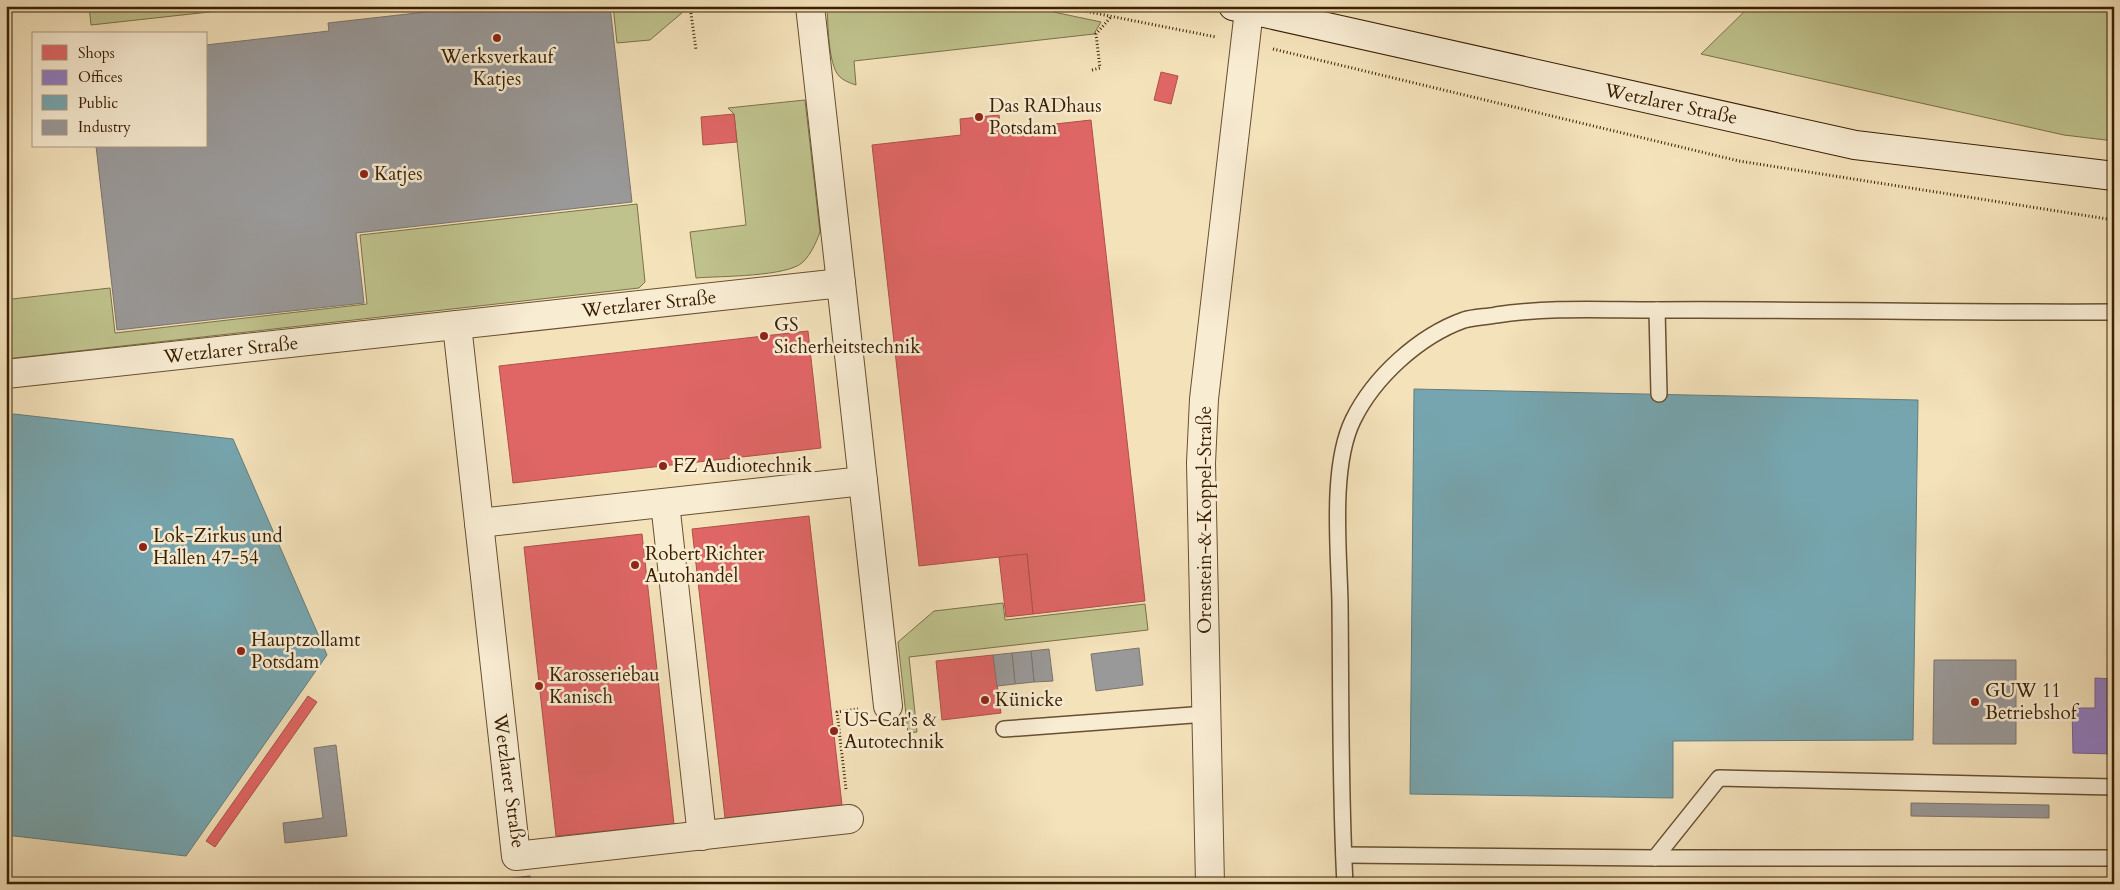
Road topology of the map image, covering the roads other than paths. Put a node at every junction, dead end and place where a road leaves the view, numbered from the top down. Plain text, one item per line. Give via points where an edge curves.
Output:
1 (810, 6) edge
2 (1241, 8) edge
3 (2114, 176) edge
4 (841, 283) junction
5 (1657, 310) junction
6 (2114, 312) edge
7 (457, 325) junction
8 (6, 374) edge
9 (1659, 394) dead end
10 (863, 481) junction
11 (665, 503) junction
12 (479, 523) junction
13 (888, 706) road end
14 (1206, 714) junction
15 (1004, 728) dead end
16 (2114, 787) edge
17 (849, 819) road end
18 (702, 836) junction
19 (1344, 855) junction
20 (1655, 858) junction
21 (2114, 858) edge
22 (1210, 884) edge
23 (1345, 884) edge

1 - 4 street
2 - 3 street, Wetzlarer Straße via 1854,145
2 - 14 street, Orenstein-&-Koppel-Straße via 1245,43 1204,399 1201,463
4 - 7 street, Wetzlarer Straße
4 - 10 street
5 - 6 lane
5 - 9 lane
5 - 19 lane via 1526,310 1466,320 1422,340 1382,378 1353,420 1344,444 1339,518
7 - 8 street, Wetzlarer Straße
7 - 12 street, Wetzlarer Straße
10 - 11 street
10 - 13 street
11 - 12 street
11 - 18 street
12 - 18 street, Wetzlarer Straße via 516,856
14 - 15 lane
14 - 22 street, Orenstein-&-Koppel-Straße
16 - 20 lane via 1719,778
17 - 18 street, Wetzlarer Straße
19 - 20 lane
19 - 23 lane
20 - 21 lane

